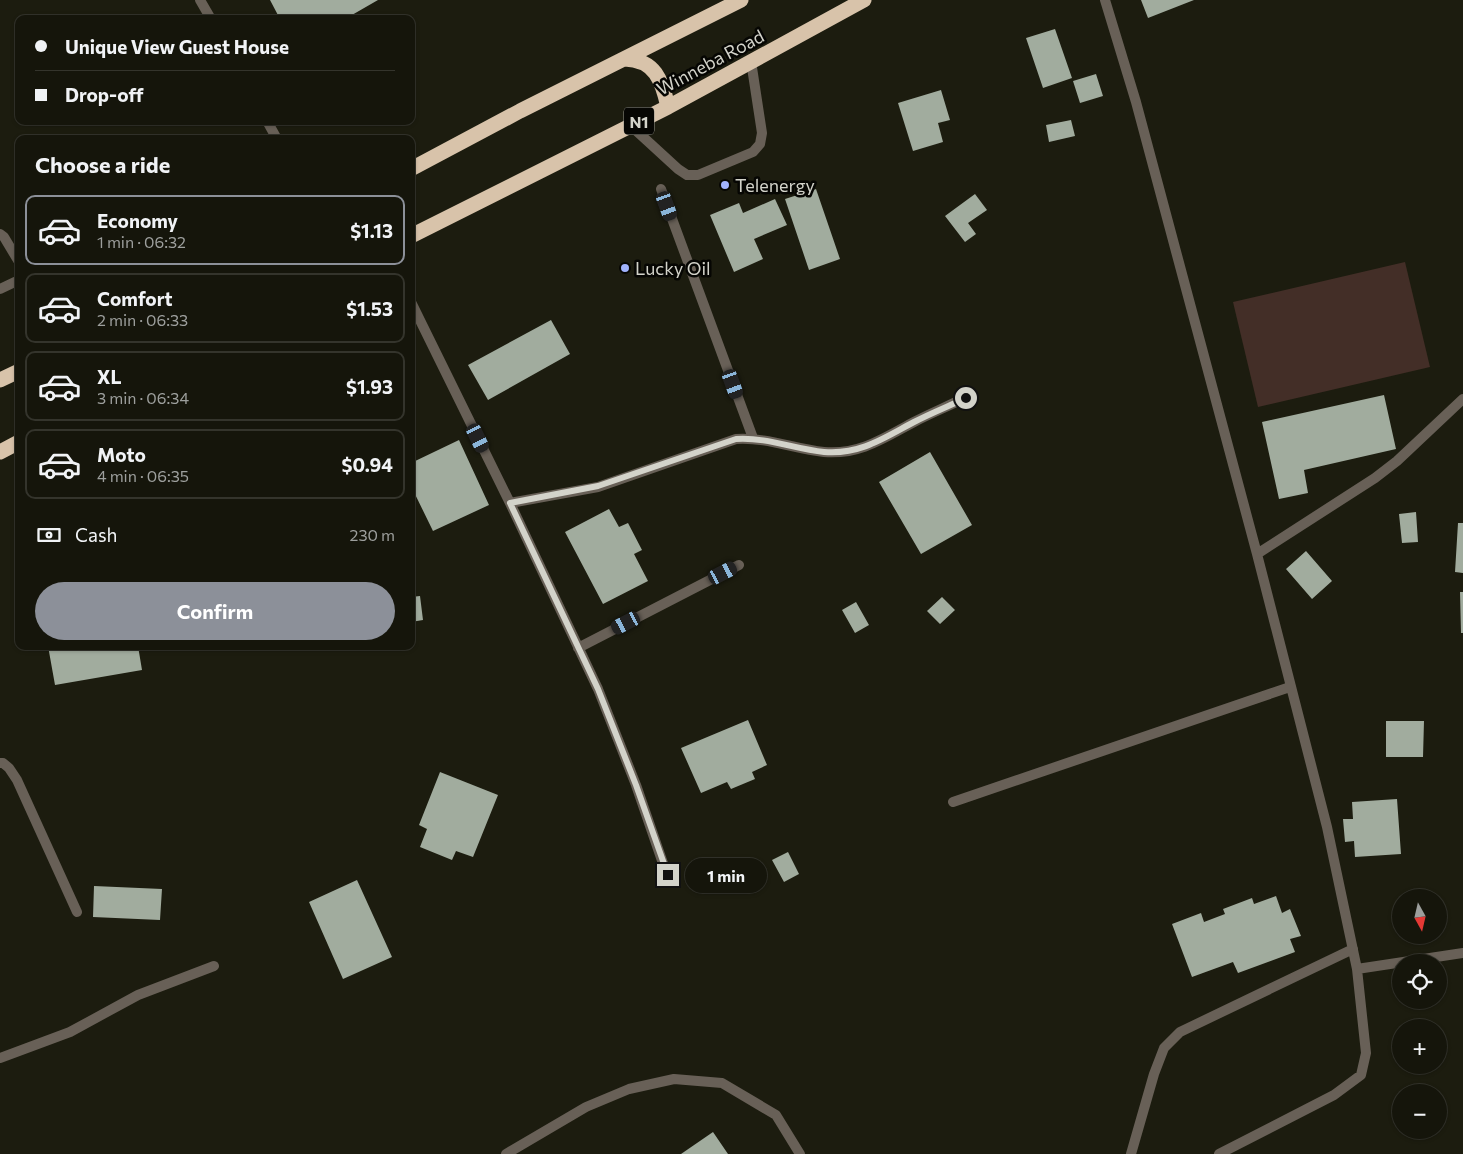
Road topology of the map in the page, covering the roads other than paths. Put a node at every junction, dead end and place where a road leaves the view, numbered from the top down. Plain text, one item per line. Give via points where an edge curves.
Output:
1 (200, 0) edge
2 (741, 0) edge
3 (864, 0) edge
4 (1105, 0) edge
5 (209, 15) edge
6 (624, 59) junction
7 (751, 61) junction
8 (668, 107) junction
9 (630, 125) junction
10 (415, 167) edge
11 (661, 188) dead end
12 (0, 234) edge
13 (415, 234) edge
14 (15, 255) edge
15 (15, 282) edge
16 (0, 289) edge
17 (415, 310) edge
18 (15, 373) edge
19 (0, 380) edge
20 (966, 398) dead end
21 (1463, 399) edge
22 (753, 438) junction
23 (15, 444) edge
24 (0, 452) edge
25 (510, 503) junction
26 (1257, 554) junction
27 (739, 564) dead end
28 (578, 648) junction
29 (1290, 687) junction
30 (0, 763) edge
31 (953, 802) dead end
32 (668, 875) dead end
33 (77, 912) dead end
34 (1353, 949) junction
35 (1463, 953) edge
36 (214, 966) dead end
37 (1357, 969) junction
38 (0, 1058) edge
39 (506, 1154) edge
40 (800, 1154) edge
41 (1131, 1154) edge
42 (1218, 1154) edge

1 - 5 street
2 - 6 highway
3 - 7 highway, Winneba Road / N1
4 - 26 street via 1136,102
6 - 8 highway via 637,60 655,73
6 - 10 highway
7 - 8 highway, Winneba Road / N1
7 - 9 street via 762,134 760,144 753,152 698,175 687,174
8 - 9 highway, Winneba Road / N1
9 - 13 highway, Winneba Road / N1
11 - 22 street
12 - 14 street
15 - 16 street
17 - 25 street
18 - 19 highway
20 - 22 street via 860,449 825,452
21 - 26 street via 1375,478
22 - 25 street via 736,439 598,486
23 - 24 highway
25 - 28 street
26 - 29 street
27 - 28 street
28 - 32 street via 612,724
29 - 31 street
29 - 34 street via 1327,827
30 - 33 street via 9,768 16,780
34 - 37 street
34 - 41 street via 1180,1032 1164,1048
35 - 37 street
36 - 38 street via 138,995 70,1032
37 - 42 street via 1366,1053 1361,1075 1334,1095
39 - 40 street via 586,1107 629,1089 674,1079 722,1083 753,1101 776,1115

